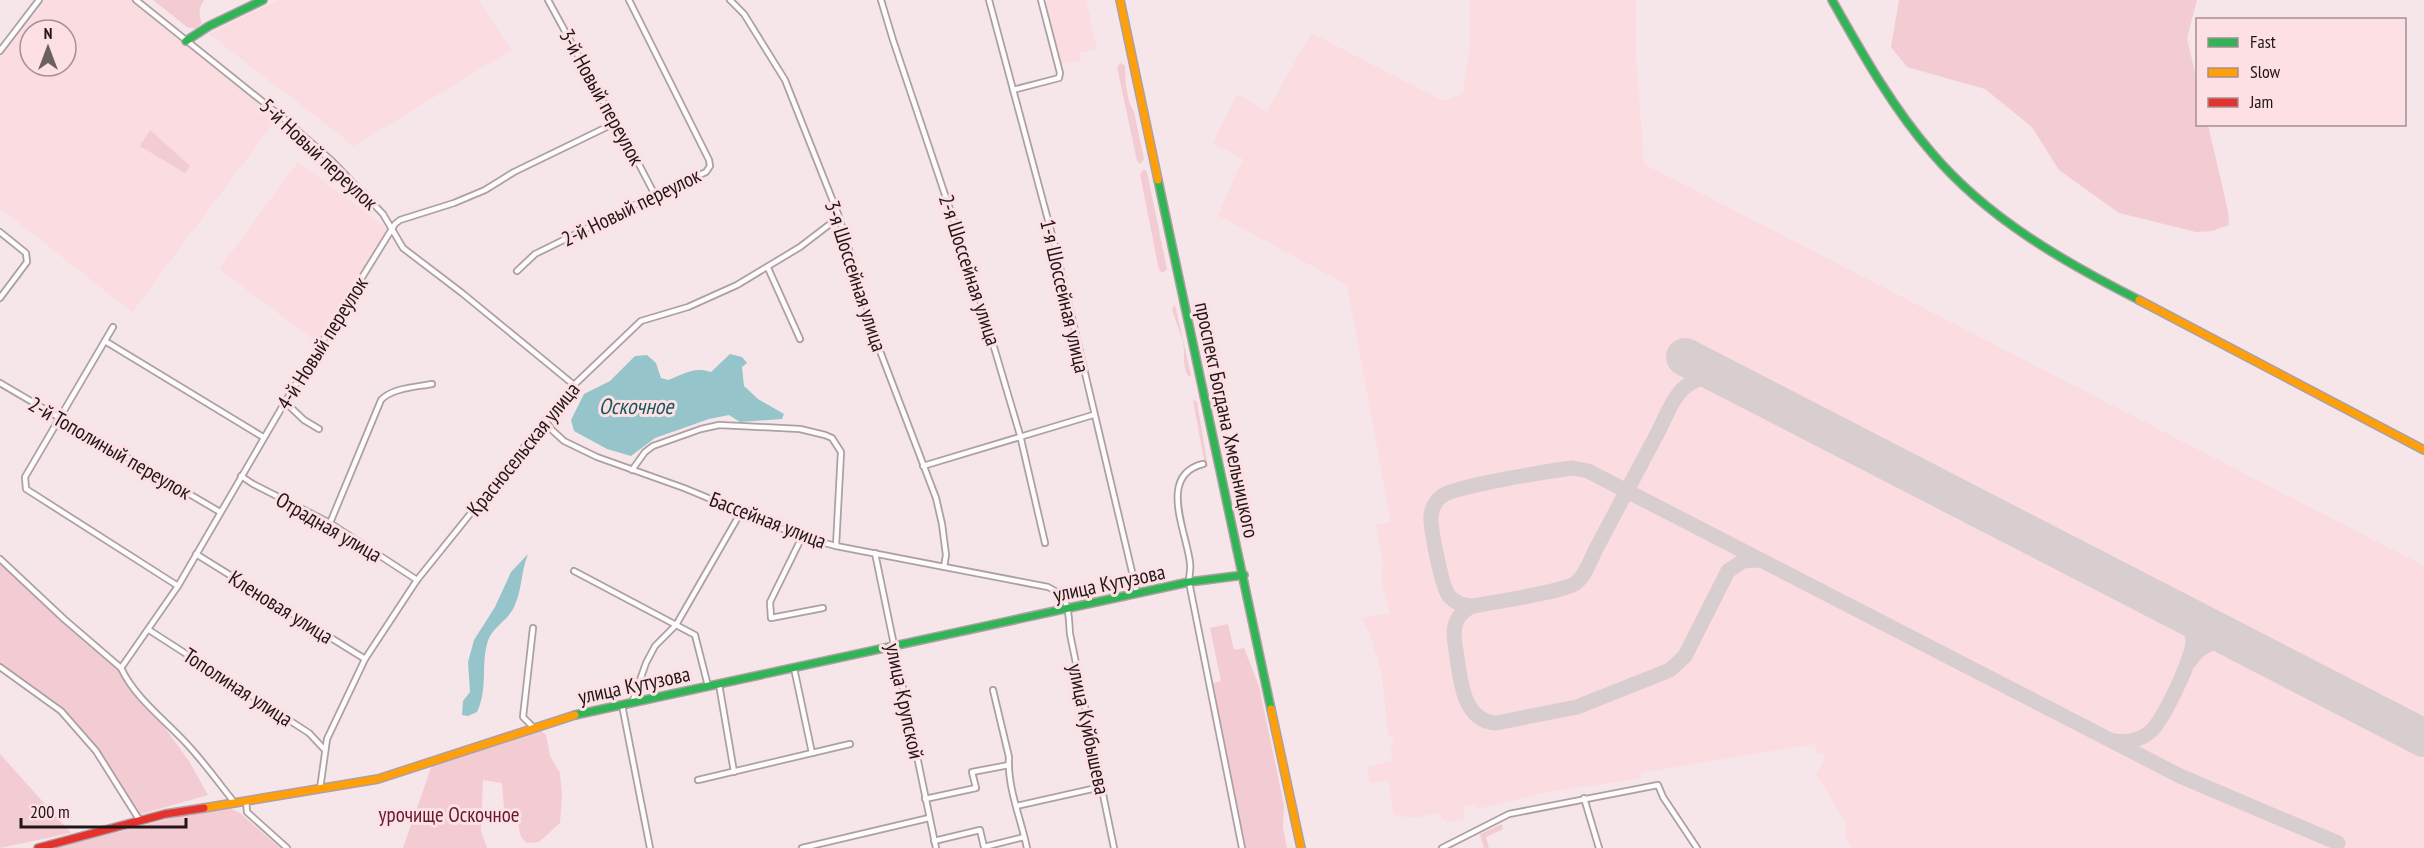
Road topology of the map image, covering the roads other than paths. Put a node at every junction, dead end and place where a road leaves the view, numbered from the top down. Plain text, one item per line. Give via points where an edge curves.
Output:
1 (39, 0) edge
2 (136, 0) edge
3 (263, 0) edge
4 (548, 0) edge
5 (629, 0) edge
6 (731, 0) edge
7 (881, 0) edge
8 (989, 0) edge
9 (1041, 0) edge
10 (1120, 0) edge
11 (1832, 0) edge
12 (186, 41) junction
13 (0, 51) edge
14 (1014, 90) junction
15 (615, 123) junction
16 (654, 195) junction
17 (838, 214) junction
18 (392, 230) junction
19 (0, 232) edge
20 (768, 268) junction
21 (517, 271) dead end
22 (0, 298) edge
23 (113, 327) dead end
24 (800, 339) dead end
25 (105, 341) junction
26 (0, 383) edge
27 (432, 384) dead end
28 (574, 386) junction
29 (285, 402) junction
30 (1093, 415) junction
31 (61, 419) junction
32 (545, 420) junction
33 (319, 429) dead end
34 (1020, 435) junction
35 (263, 437) junction
36 (2424, 450) edge
37 (1203, 464) dead end
38 (923, 466) junction
39 (632, 470) junction
40 (242, 476) junction
41 (220, 512) junction
42 (741, 512) junction
43 (330, 523) junction
44 (802, 537) junction
45 (1045, 543) dead end
46 (836, 546) junction
47 (875, 553) junction
48 (196, 554) junction
49 (0, 559) edge
50 (944, 567) junction
51 (573, 570) dead end
52 (1244, 575) junction
53 (417, 580) junction
54 (1189, 582) junction
55 (178, 586) junction
56 (1137, 593) junction
57 (822, 608) dead end
58 (1068, 609) junction
59 (676, 625) junction
60 (533, 628) dead end
61 (149, 630) junction
62 (893, 647) junction
63 (365, 659) junction
64 (0, 667) edge
65 (121, 668) junction
66 (794, 668) junction
67 (719, 684) junction
68 (708, 686) junction
69 (993, 690) dead end
70 (632, 703) junction
71 (622, 705) junction
72 (534, 728) junction
73 (850, 744) dead end
74 (324, 749) junction
75 (812, 753) junction
76 (1009, 765) junction
77 (734, 772) junction
78 (698, 780) dead end
79 (1101, 787) junction
80 (320, 789) junction
81 (1584, 798) junction
82 (925, 799) junction
83 (246, 800) junction
84 (234, 802) junction
85 (1016, 806) junction
86 (929, 818) junction
87 (140, 821) junction
88 (1024, 837) junction
89 (934, 841) junction
90 (38, 848) edge
91 (287, 848) edge
92 (650, 848) edge
93 (802, 848) edge
94 (936, 848) edge
95 (1027, 848) edge
96 (1114, 848) edge
97 (1242, 848) edge
98 (1301, 848) edge
99 (1442, 848) edge
100 (1599, 848) edge
101 (1697, 848) edge

1 - 13 street
2 - 12 street, 5-й Новый переулок
3 - 12 main road
4 - 15 street, 3-й Новый переулок
5 - 16 street, 2-й Новый переулок via 710,163 706,172
6 - 17 street, 3-я Шоссейная улица via 786,80
7 - 34 street, 2-я Шоссейная улица via 978,293
8 - 14 street, 1-я Шоссейная улица
9 - 14 street via 1059,78
10 - 52 main road, проспект Богдана Хмельницкого
11 - 36 main road via 1900,112 1934,156 1979,200 2088,274
12 - 18 street, 5-й Новый переулок via 332,161 384,214
14 - 30 street, 1-я Шоссейная улица
15 - 16 street, 3-й Новый переулок
15 - 18 street, 4-й Новый переулок via 485,190 400,220
16 - 21 street, 2-й Новый переулок via 535,254
17 - 20 street, Красносельская улица via 830,224
17 - 38 street, 3-я Шоссейная улица via 880,351
18 - 28 street, 5-й Новый переулок via 403,248
18 - 29 street, 4-й Новый переулок
19 - 22 street via 26,253 27,262
20 - 24 street
20 - 28 street, Красносельская улица via 704,301 641,321
23 - 25 street
25 - 31 street
25 - 35 street
26 - 31 street, 2-й Тополиный переулок
27 - 43 street via 386,395 381,400
28 - 32 street, Красносельская улица
29 - 33 street
29 - 35 street, 4-й Новый переулок
30 - 34 street
30 - 56 street, 1-я Шоссейная улица
31 - 41 street, 2-й Тополиный переулок
31 - 55 street via 25,477 26,489
32 - 39 street, Бассейная улица via 564,441
32 - 53 street, Красносельская улица
34 - 38 street
34 - 45 street, 2-я Шоссейная улица
35 - 40 street, 4-й Новый переулок
37 - 54 street via 1187,471 1178,490 1179,514 1191,565
38 - 50 street, 3-я Шоссейная улица via 942,524
39 - 42 street, Бассейная улица
39 - 46 street via 653,446 719,425 800,429 825,435 832,438 841,452
40 - 41 street, 4-й Новый переулок
40 - 43 street, Отрадная улица
41 - 48 street, 4-й Новый переулок
42 - 44 street, Бассейная улица
42 - 59 street
43 - 53 street, Отрадная улица
44 - 46 street, Бассейная улица
44 - 57 street via 770,603 771,618
46 - 47 street, Бассейная улица
47 - 50 street, Бассейная улица
47 - 62 street, улица Крупской
48 - 55 street, 4-й Новый переулок
48 - 63 street, Кленовая улица
49 - 65 street
50 - 58 street, Бассейная улица via 1048,587 1059,592
51 - 59 street
52 - 54 main road, улица Кутузова
52 - 98 main road, проспект Богдана Хмельницкого
53 - 63 street, Красносельская улица
54 - 56 main road, улица Кутузова
54 - 97 street
55 - 61 street, 4-й Новый переулок
56 - 58 main road, улица Кутузова
58 - 62 main road, улица Кутузова
58 - 79 street, улица Куйбышева
59 - 68 street via 695,635
59 - 70 street via 655,646
60 - 72 street via 523,717
61 - 65 street, 4-й Новый переулок
61 - 74 street, Тополиная улица via 309,733
62 - 66 main road, улица Кутузова
62 - 82 street, улица Крупской
63 - 74 street, Красносельская улица
64 - 87 street via 62,711 96,751
65 - 84 street via 126,679
66 - 67 main road, улица Кутузова
66 - 75 street
67 - 68 main road, улица Кутузова
67 - 77 street
68 - 70 main road, улица Кутузова
69 - 76 street
70 - 71 main road, улица Кутузова
71 - 72 main road, улица Кутузова
71 - 92 street
72 - 80 main road, улица Кутузова via 378,779
73 - 75 street
74 - 80 street, Красносельская улица
75 - 77 street
76 - 82 street via 972,772 975,788
76 - 85 street
77 - 78 street
79 - 85 street
79 - 96 street, улица Куйбышева
80 - 83 main road, улица Кутузова
81 - 99 street via 1509,814
81 - 100 street
81 - 101 street via 1658,785
82 - 86 street, улица Крупской
83 - 84 main road, улица Кутузова
83 - 91 street via 247,812
84 - 87 main road, улица Кутузова
85 - 88 street
86 - 89 street, улица Крупской
86 - 93 street
87 - 90 main road, улица Кутузова
88 - 89 street via 984,847 980,830
88 - 95 street
89 - 94 street, улица Крупской

